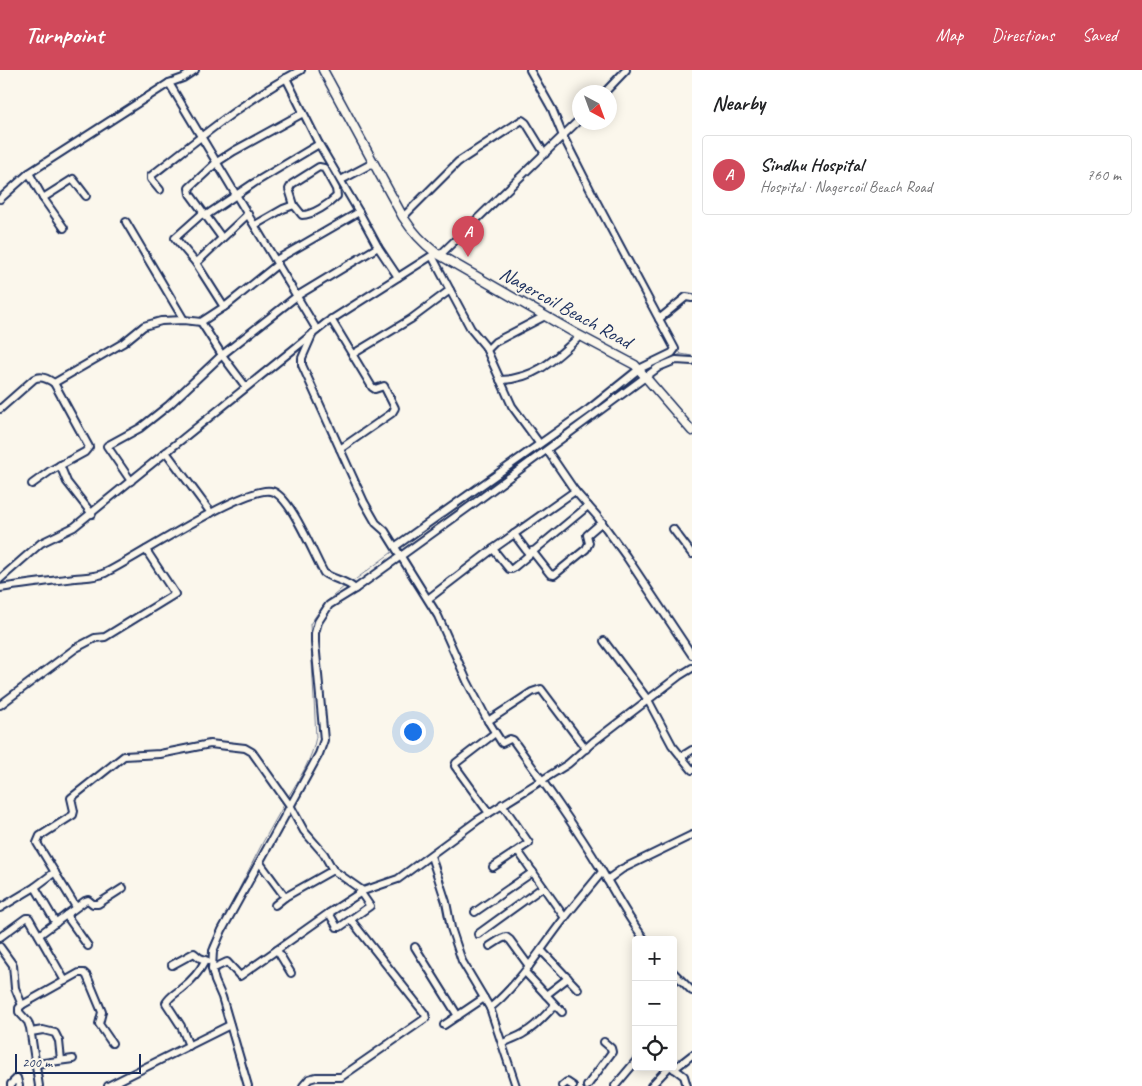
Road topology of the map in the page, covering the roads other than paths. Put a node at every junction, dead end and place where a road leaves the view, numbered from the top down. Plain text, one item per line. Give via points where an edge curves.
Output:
1 (195, 70) edge
2 (301, 70) edge
3 (323, 70) edge
4 (530, 70) edge
5 (626, 70) edge
6 (286, 78) junction
7 (169, 83) junction
8 (612, 85) edge
9 (303, 112) junction
10 (572, 126) edge
11 (564, 132) junction
12 (200, 136) junction
13 (319, 144) junction
14 (544, 154) junction
15 (217, 162) junction
16 (373, 163) junction
17 (29, 173) junction
18 (342, 182) junction
19 (336, 189) junction
20 (160, 190) dead end
21 (236, 194) junction
22 (86, 196) dead end
23 (43, 198) junction
24 (0, 199) edge
25 (294, 205) junction
26 (359, 212) junction
27 (204, 214) junction
28 (248, 214) junction
29 (403, 216) junction
30 (126, 222) dead end
31 (255, 225) junction
32 (64, 228) dead end
33 (222, 238) junction
34 (378, 247) junction
35 (436, 255) junction
36 (277, 262) junction
37 (196, 263) junction
38 (398, 277) junction
39 (450, 290) junction
40 (297, 296) junction
41 (692, 298) edge
42 (224, 307) junction
43 (545, 316) junction
44 (661, 318) junction
45 (332, 319) junction
46 (184, 320) junction
47 (201, 322) junction
48 (315, 332) junction
49 (580, 336) junction
50 (487, 350) junction
51 (353, 354) junction
52 (222, 355) junction
53 (692, 360) edge
54 (639, 370) junction
55 (646, 376) junction
56 (500, 380) junction
57 (54, 383) junction
58 (246, 387) junction
59 (0, 409) edge
60 (692, 431) edge
61 (539, 443) junction
62 (340, 449) junction
63 (547, 450) junction
64 (166, 452) junction
65 (60, 465) junction
66 (130, 481) junction
67 (32, 484) dead end
68 (575, 491) junction
69 (588, 506) junction
70 (211, 513) junction
71 (92, 514) junction
72 (602, 522) junction
73 (673, 529) dead end
74 (514, 534) junction
75 (493, 549) junction
76 (146, 550) junction
77 (398, 550) junction
78 (530, 552) junction
79 (692, 554) edge
80 (0, 579) edge
81 (352, 586) junction
82 (0, 588) edge
83 (428, 599) junction
84 (604, 641) dead end
85 (692, 655) edge
86 (692, 668) edge
87 (648, 700) junction
88 (0, 705) edge
89 (488, 721) junction
90 (496, 733) junction
91 (586, 749) junction
92 (692, 750) edge
93 (681, 756) junction
94 (692, 770) edge
95 (543, 781) junction
96 (288, 803) junction
97 (502, 804) junction
98 (489, 813) junction
99 (692, 835) edge
100 (518, 851) junction
101 (431, 856) junction
102 (260, 863) junction
103 (493, 867) dead end
104 (333, 870) junction
105 (55, 872) junction
106 (533, 872) junction
107 (602, 872) junction
108 (607, 880) junction
109 (35, 887) junction
110 (543, 887) junction
111 (123, 888) dead end
112 (362, 892) junction
113 (285, 897) junction
114 (275, 905) dead end
115 (76, 907) junction
116 (0, 908) edge
117 (475, 912) dead end
118 (328, 913) junction
119 (66, 915) junction
120 (565, 918) junction
121 (351, 920) junction
122 (56, 922) junction
123 (478, 934) dead end
124 (39, 935) junction
125 (642, 936) edge
126 (0, 937) edge
127 (88, 946) dead end
128 (490, 946) dead end
129 (0, 947) edge
130 (415, 947) dead end
131 (277, 950) junction
132 (541, 950) junction
133 (210, 964) junction
134 (172, 965) dead end
135 (527, 969) junction
136 (290, 973) dead end
137 (677, 976) edge
138 (568, 978) junction
139 (65, 981) junction
140 (578, 989) dead end
141 (692, 991) edge
142 (546, 995) junction
143 (484, 998) junction
144 (22, 1005) junction
145 (555, 1005) junction
146 (490, 1008) junction
147 (562, 1012) dead end
148 (458, 1016) junction
149 (444, 1025) dead end
150 (230, 1026) junction
151 (30, 1032) junction
152 (604, 1042) dead end
153 (112, 1043) dead end
154 (502, 1044) junction
155 (189, 1046) junction
156 (692, 1055) edge
157 (73, 1059) dead end
158 (62, 1060) junction
159 (36, 1064) junction
160 (677, 1065) edge
161 (632, 1066) edge
162 (663, 1071) edge
163 (676, 1071) edge
164 (12, 1086) edge
165 (19, 1086) edge
166 (39, 1086) edge
167 (108, 1086) edge
168 (248, 1086) edge
169 (303, 1086) edge
170 (516, 1086) edge
171 (562, 1086) edge
172 (573, 1086) edge
173 (588, 1086) edge
174 (615, 1086) edge
175 (651, 1086) edge
176 (688, 1086) edge

1 - 7 street
2 - 6 street
3 - 16 main road, Nagercoil Beach Road
4 - 11 street
5 - 8 street
6 - 9 street
6 - 12 street
7 - 12 street
7 - 17 street
9 - 13 street
9 - 15 street
10 - 11 street
11 - 14 street
11 - 44 street
12 - 15 street
12 - 20 street via 151,176
13 - 18 street
13 - 21 street
14 - 29 street via 522,120 458,162
14 - 35 street
15 - 21 street
15 - 27 street via 189,190
16 - 18 street
16 - 29 main road, Nagercoil Beach Road
17 - 23 street
17 - 24 street
18 - 19 street
18 - 26 street
19 - 25 street via 335,199 308,214 302,215
19 - 25 street via 324,168 319,167 290,186
21 - 27 street
21 - 28 street
22 - 23 street via 72,179
23 - 32 street
25 - 31 street
26 - 34 street
26 - 36 street
27 - 33 street
27 - 37 street via 175,238
28 - 31 street
28 - 33 street
29 - 35 main road, Nagercoil Beach Road
30 - 46 street
31 - 36 street
33 - 37 street
34 - 38 street
34 - 40 street
35 - 38 street
35 - 39 street
35 - 43 main road, Nagercoil Beach Road
36 - 40 street
36 - 42 street
37 - 42 street
38 - 45 street
39 - 50 street via 471,329
39 - 51 street via 411,319
40 - 48 street
40 - 52 street
41 - 44 street via 686,297
42 - 47 street
43 - 49 main road, Nagercoil Beach Road
43 - 50 street via 495,342
44 - 54 street via 674,351
45 - 48 street
45 - 51 street
46 - 47 street
46 - 57 street via 144,326
47 - 52 street
48 - 58 street
48 - 62 street via 301,363
49 - 54 main road, Nagercoil Beach Road
49 - 56 street via 537,371 520,378
50 - 56 street
51 - 62 street via 372,387 386,388 395,410
52 - 58 street
52 - 66 street via 140,428 107,446
53 - 55 street via 671,361
54 - 55 main road, Nagercoil Beach Road
54 - 61 street
55 - 60 main road, Nagercoil Beach Road
55 - 63 street
56 - 61 street via 512,406
57 - 59 street via 40,377 34,379
57 - 65 street via 89,446 85,452
58 - 64 street
61 - 77 street
62 - 77 street via 376,523
63 - 68 street
63 - 77 street
64 - 66 street
64 - 70 street
65 - 67 street
65 - 71 street via 67,482
66 - 71 street
68 - 69 street
68 - 74 street
69 - 72 street
69 - 78 street
70 - 76 street
70 - 81 street via 262,491 278,494 296,516 324,572
71 - 80 street via 68,531 41,543
72 - 78 street via 587,535 589,543 586,549 554,575
72 - 85 street
73 - 79 street
74 - 75 street
74 - 78 street
75 - 78 street via 511,570
75 - 83 street
76 - 82 street via 103,574
76 - 88 street via 175,594 104,637 76,648
77 - 81 street
77 - 83 street
81 - 96 street via 329,606 318,622 315,642 324,740 319,754
83 - 89 street
84 - 87 street
86 - 87 street
87 - 91 street
87 - 93 street via 667,738
89 - 90 street
89 - 91 street via 541,689
90 - 95 street via 503,743 512,739
90 - 98 street via 454,766
91 - 95 street
92 - 93 street
93 - 94 street
95 - 97 street
95 - 107 street
96 - 102 street
96 - 104 street
96 - 105 street via 260,761 247,749 210,744 160,754 124,756 71,798 72,816 38,837 37,842
97 - 98 street
97 - 100 street via 530,843
98 - 101 street
99 - 108 street via 622,869
100 - 103 street
100 - 106 street
101 - 112 street via 398,879
101 - 143 street via 462,962
102 - 113 street
102 - 133 street via 222,930
104 - 112 street
104 - 113 street
105 - 109 street
105 - 115 street
106 - 110 street
106 - 117 street
107 - 108 street
107 - 120 street
108 - 125 street
109 - 116 street
109 - 122 street
110 - 120 street
110 - 123 street
111 - 115 street via 98,904 87,900
112 - 118 street
112 - 121 street via 370,906
113 - 114 street
115 - 119 street
118 - 121 street via 338,927
118 - 131 street
119 - 122 street
119 - 127 street
120 - 132 street
121 - 169 street via 426,1018 341,1078 316,1077
122 - 124 street
124 - 126 street via 28,917
124 - 139 street
128 - 135 street via 506,937
129 - 144 street via 13,965 14,988
130 - 148 street
131 - 133 street via 240,976 227,962
131 - 136 street
132 - 135 street
132 - 138 street
133 - 134 street via 192,954
133 - 150 street
133 - 155 street via 199,970 166,1003
135 - 142 street
135 - 146 street
137 - 141 street
138 - 140 street
138 - 142 street
139 - 144 street
139 - 153 street via 81,972 87,976 102,1012 99,1024
142 - 145 street
143 - 146 street
143 - 148 street
144 - 151 street via 19,1012 28,1022
145 - 147 street
145 - 154 street via 531,1029
146 - 154 street
148 - 149 street
150 - 155 street
150 - 168 street
151 - 158 street via 43,1030 55,1033
151 - 159 street
152 - 173 street via 612,1052
154 - 170 street
155 - 167 street
156 - 160 street
157 - 158 street
158 - 159 street
159 - 166 street
161 - 174 street
162 - 175 street
163 - 176 street via 684,1076
164 - 165 street via 17,1078
171 - 172 street via 567,1082

